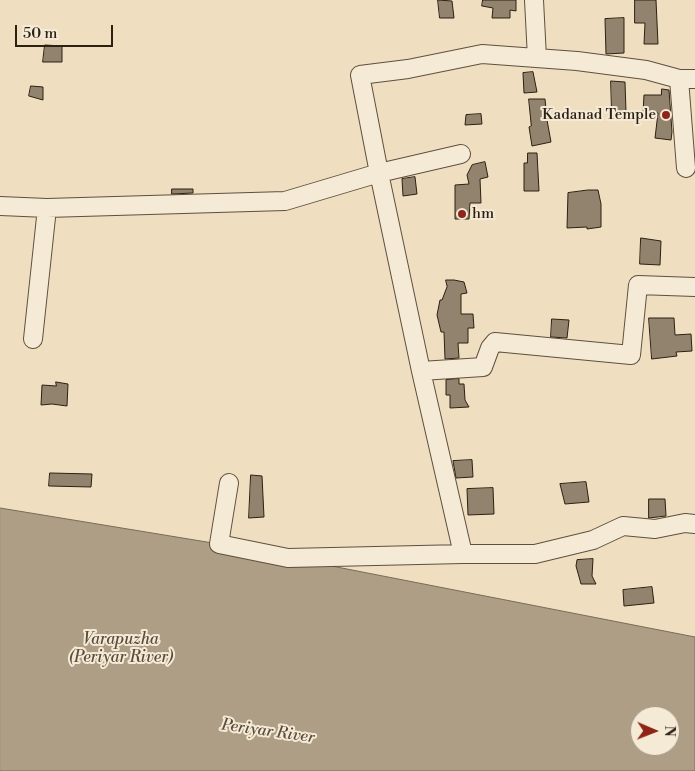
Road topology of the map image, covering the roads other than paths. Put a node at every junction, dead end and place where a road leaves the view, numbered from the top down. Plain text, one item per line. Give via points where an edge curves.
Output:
1 (534, 0) edge
2 (537, 58) junction
3 (687, 79) edge
4 (460, 154) dead end
5 (686, 168) dead end
6 (379, 173) junction
7 (0, 206) edge
8 (47, 208) junction
9 (695, 287) edge
10 (33, 339) dead end
11 (420, 371) junction
12 (229, 483) dead end
13 (695, 524) edge
14 (463, 554) junction

1 - 2 street
2 - 3 street via 646,70
2 - 6 street via 482,54 360,75
3 - 5 street
4 - 6 street
6 - 8 street via 286,201
6 - 11 street
7 - 8 street
8 - 10 street
9 - 11 street via 638,285 631,355 495,342 483,367
11 - 14 street
12 - 14 street via 219,544 288,558
13 - 14 street via 655,529 623,526 593,540 535,554

